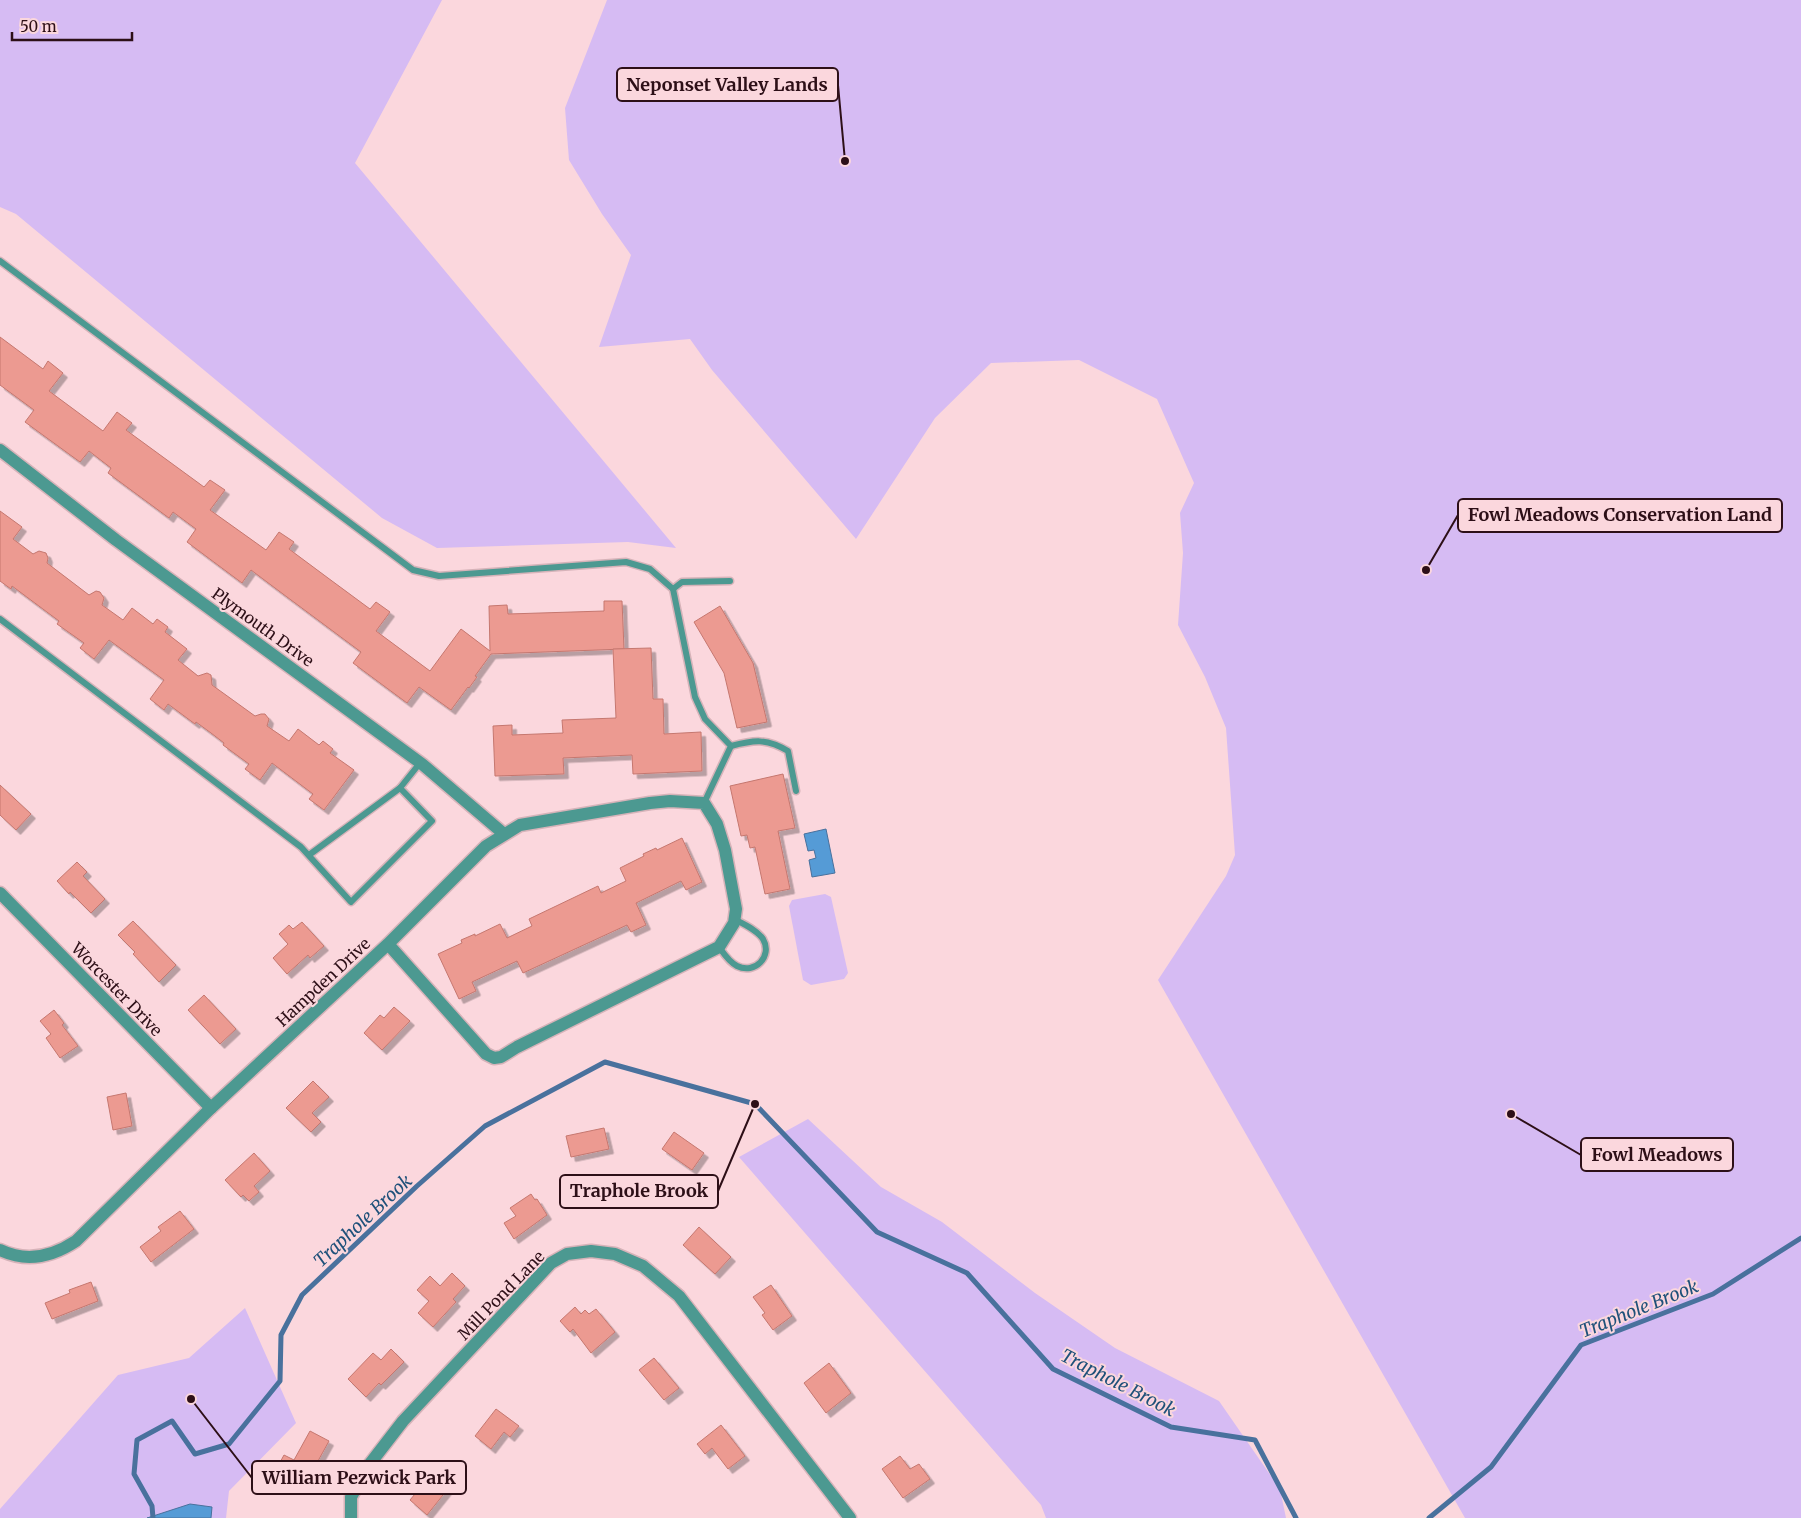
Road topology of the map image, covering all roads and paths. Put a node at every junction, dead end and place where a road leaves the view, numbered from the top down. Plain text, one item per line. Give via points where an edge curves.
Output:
1 (0, 261) edge
2 (0, 450) edge
3 (730, 581) dead end
4 (673, 589) junction
5 (0, 619) edge
6 (731, 746) junction
7 (420, 763) junction
8 (400, 788) junction
9 (796, 791) dead end
10 (704, 803) junction
11 (504, 834) junction
12 (309, 856) junction
13 (0, 892) edge
14 (734, 920) junction
15 (388, 944) junction
16 (719, 947) junction
17 (211, 1108) junction
18 (0, 1250) edge
19 (351, 1518) edge
20 (850, 1518) edge

1 - 4 lane via 413,570 440,576 626,562 650,569
2 - 7 street, Plymouth Drive via 116,540
3 - 4 lane via 682,582
4 - 6 lane via 695,697 705,719
5 - 12 lane
6 - 9 lane via 751,740 775,743 788,751
6 - 10 lane
7 - 8 lane
7 - 11 street, Plymouth Drive
8 - 12 lane
8 - 12 lane via 432,821 351,902
10 - 11 street, Hampden Drive via 650,803 520,825
10 - 14 street via 717,824 725,850 736,909
11 - 15 street, Hampden Drive via 486,846
13 - 17 street, Worcester Drive
14 - 16 street
14 - 16 lane via 762,938 764,958 756,967 747,969 725,956
15 - 16 street via 486,1054 494,1058
15 - 17 street, Hampden Drive
17 - 18 street, Hampden Drive via 76,1241 42,1257 24,1257
19 - 20 street, Mill Pond Lane via 351,1498 369,1465 403,1422 551,1263 566,1254 591,1251 615,1254 643,1266 679,1296

